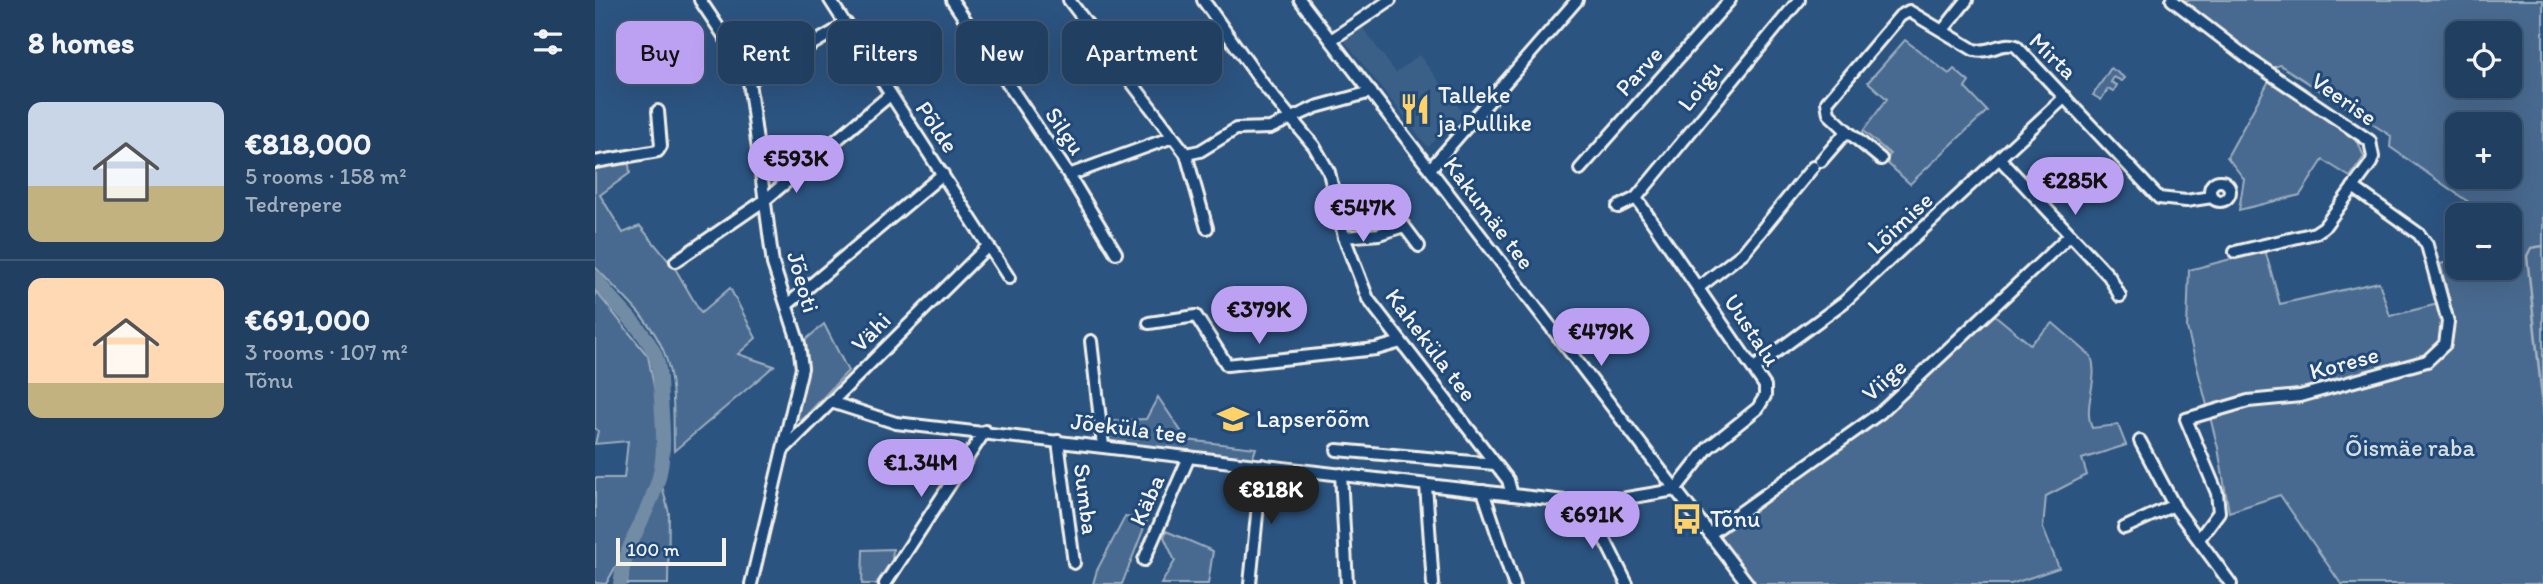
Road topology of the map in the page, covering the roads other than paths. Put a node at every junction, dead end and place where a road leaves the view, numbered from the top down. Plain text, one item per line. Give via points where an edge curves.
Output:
1 (831, 0) edge
2 (952, 0) edge
3 (1069, 0) edge
4 (1203, 0) edge
5 (1300, 0) edge
6 (1389, 0) edge
7 (1577, 0) edge
8 (1730, 0) edge
9 (1799, 0) edge
10 (1967, 0) edge
11 (2172, 0) edge
12 (702, 1) edge
13 (845, 21) edge
14 (718, 26) edge
15 (1943, 30) junction
16 (1331, 40) junction
17 (749, 84) edge
18 (884, 84) edge
19 (1371, 92) junction
20 (890, 94) junction
21 (2065, 97) junction
22 (658, 111) dead end
23 (1293, 120) junction
24 (1847, 131) junction
25 (1170, 138) junction
26 (1186, 155) junction
27 (1881, 159) dead end
28 (2000, 159) junction
29 (595, 162) edge
30 (1430, 169) junction
31 (1580, 169) dead end
32 (943, 174) junction
33 (1069, 176) junction
34 (2353, 187) junction
35 (2212, 197) dead end
36 (1636, 198) junction
37 (765, 200) junction
38 (1619, 208) dead end
39 (1207, 228) dead end
40 (2070, 235) junction
41 (1344, 237) junction
42 (988, 246) junction
43 (1419, 246) dead end
44 (2235, 252) dead end
45 (1116, 253) dead end
46 (676, 261) dead end
47 (1009, 278) dead end
48 (1698, 288) junction
49 (2120, 296) dead end
50 (787, 305) junction
51 (1149, 323) dead end
52 (1091, 341) dead end
53 (1401, 342) junction
54 (1754, 368) junction
55 (831, 402) junction
56 (985, 432) junction
57 (1058, 440) junction
58 (2140, 441) dead end
59 (1103, 446) junction
60 (784, 449) junction
61 (1337, 450) dead end
62 (1189, 457) junction
63 (1495, 464) junction
64 (1262, 465) junction
65 (1341, 474) junction
66 (1426, 485) junction
67 (1675, 490) junction
68 (1483, 491) junction
69 (1512, 495) junction
70 (1591, 504) junction
71 (2175, 505) junction
72 (2124, 528) dead end
73 (1710, 534) junction
74 (2199, 539) junction
75 (1144, 560) dead end
76 (1073, 564) dead end
77 (751, 584) edge
78 (885, 584) edge
79 (1250, 584) edge
80 (1347, 584) edge
81 (1433, 584) edge
82 (1514, 584) edge
83 (1627, 584) edge
84 (1748, 584) edge
85 (2231, 584) edge

1 - 13 street, Põlde
2 - 33 street, Silgu
3 - 25 street
4 - 23 street, Kaheküla tee
5 - 16 street, Kakumäe tee
6 - 16 street
7 - 30 street
8 - 31 street, Parve
9 - 36 street, Loigu
10 - 15 street
11 - 34 street, Veerise via 2253,62 2370,141 2374,157
12 - 14 street, Jõeoti
15 - 21 street, Mirta via 1982,52 2003,44 2016,46
15 - 24 street, Mirta via 1909,10 1900,16 1827,102 1829,114
16 - 19 street, Kakumäe tee
17 - 37 street, Jõeoti
18 - 20 street, Põlde
19 - 23 street via 1316,107
19 - 30 street, Kakumäe tee
20 - 32 street, Põlde
20 - 37 street
21 - 28 street, Lõimise
21 - 35 street, Mirta via 2159,198 2186,201
22 - 29 street via 658,151
23 - 26 street via 1269,128 1236,129
23 - 41 street, Kaheküla tee via 1329,172
24 - 27 street
24 - 48 street via 1743,253
25 - 26 street
25 - 33 street
26 - 39 street
28 - 40 street
28 - 54 street, Lõimise via 1844,302
30 - 67 street, Kakumäe tee
32 - 42 street, Põlde
32 - 50 street
33 - 45 street, Silgu
34 - 44 street, Veerise via 2325,227 2315,233
34 - 74 street, Korese via 2419,234 2427,245 2448,322 2445,344 2427,360 2396,370 2300,396 2248,401 2186,419 2217,493 2218,512
36 - 38 street
36 - 48 street, Uustalu
37 - 46 street
37 - 50 street, Jõeoti via 772,264
40 - 49 street via 2109,276
40 - 73 street, Viige via 1880,412
41 - 43 street via 1380,234 1404,226
41 - 53 street, Kaheküla tee via 1368,299
42 - 47 street, Põlde
42 - 55 street, Vähi
48 - 54 street, Uustalu
50 - 60 street, Jõeoti via 802,368
51 - 53 street via 1196,316 1227,365 1376,349
52 - 59 street
53 - 63 street, Kaheküla tee
54 - 67 street, Uustalu via 1765,386 1758,408 1708,448
55 - 56 street, Jõeküla tee via 896,423
55 - 60 street, Vähi
56 - 57 street, Jõeküla tee
56 - 78 street
57 - 59 street, Jõeküla tee
57 - 76 street, Sumba
58 - 71 street
59 - 62 street, Jõeküla tee
60 - 77 street, Jõeoti
61 - 63 street
62 - 64 street, Jõeküla tee
62 - 75 street, Käba
63 - 69 street, Kaheküla tee
64 - 65 street, Jõeküla tee
64 - 79 street
65 - 66 street, Jõeküla tee
65 - 80 street
66 - 68 street, Jõeküla tee
66 - 81 street
67 - 70 street, Jõeküla tee
67 - 73 street, Kakumäe tee
68 - 69 street, Jõeküla tee
68 - 82 street
69 - 70 street, Jõeküla tee
70 - 83 street
71 - 72 street
71 - 74 street
73 - 84 street, Kakumäe tee
74 - 85 street

